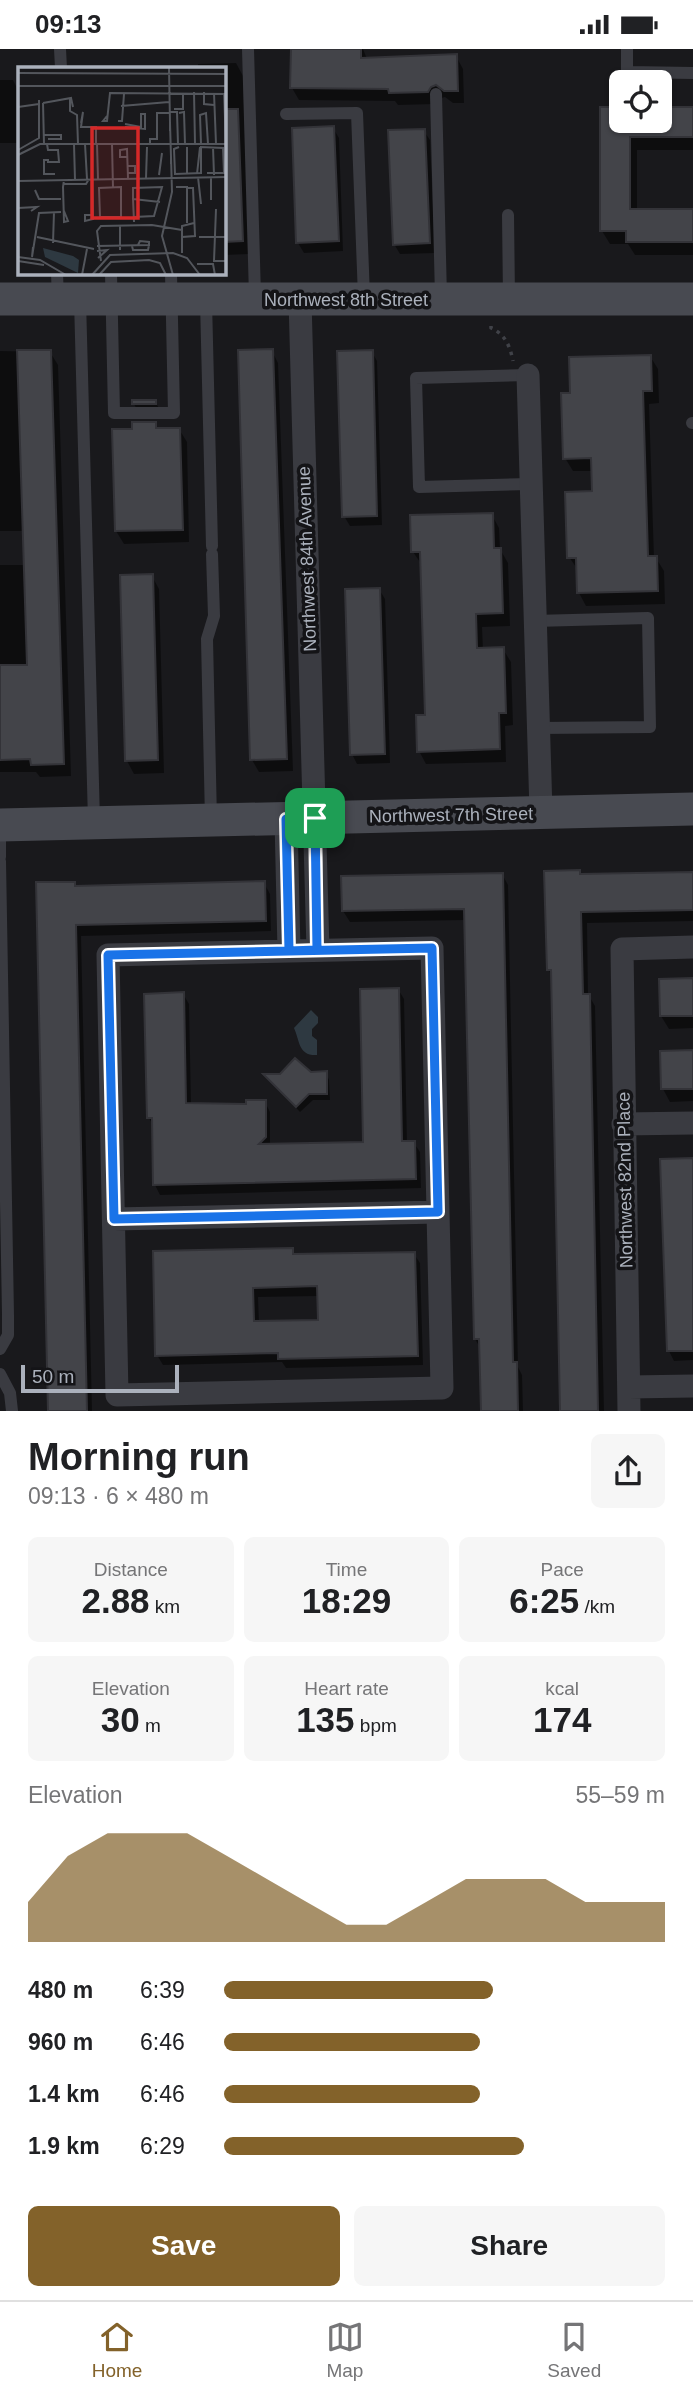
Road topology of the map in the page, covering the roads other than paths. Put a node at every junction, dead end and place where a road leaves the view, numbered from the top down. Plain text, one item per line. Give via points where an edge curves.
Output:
1 (60, 49) edge
2 (248, 49) edge
3 (627, 49) edge
4 (61, 67) edge
5 (693, 73) edge
6 (436, 94) dead end
7 (286, 114) dead end
8 (508, 215) dead end
9 (172, 286) edge
10 (83, 289) edge
11 (0, 299) edge
12 (693, 299) edge
13 (205, 300) junction
14 (255, 300) junction
15 (300, 300) junction
16 (441, 300) junction
17 (364, 301) junction
18 (500, 312) junction
19 (521, 371) joint
20 (530, 484) junction
21 (534, 621) junction
22 (539, 728) junction
23 (693, 809) edge
24 (541, 812) junction
25 (301, 818) junction
26 (211, 820) junction
27 (94, 823) junction
28 (0, 825) edge
29 (0, 859) edge
30 (693, 947) edge
31 (317, 950) junction
32 (289, 951) junction
33 (693, 1122) edge
34 (623, 1124) junction
35 (438, 1212) junction
36 (114, 1219) junction
37 (0, 1349) edge
38 (0, 1374) edge
39 (693, 1386) edge
40 (629, 1387) junction
41 (12, 1411) edge
42 (629, 1411) edge

1 - 4 lane
2 - 14 lane
3 - 5 lane via 627,72
6 - 16 lane
7 - 17 lane via 357,113
8 - 18 lane
9 - 10 street, Northwest 8th Street
9 - 10 lane via 174,413 114,413
9 - 13 street, Northwest 8th Street
10 - 11 street, Northwest 8th Street
10 - 27 lane
12 - 18 street, Northwest 8th Street
13 - 14 street, Northwest 8th Street
13 - 26 lane via 214,616 207,639
14 - 15 street, Northwest 8th Street
15 - 17 street, Northwest 8th Street
15 - 25 street, Northwest 84th Avenue
16 - 17 street, Northwest 8th Street
16 - 18 street, Northwest 8th Street
19 - 20 street
19 - 20 lane via 416,378 419,487
20 - 21 street
21 - 22 street
21 - 22 lane via 648,618 650,727
22 - 24 street
23 - 24 street, Northwest 7th Street
24 - 25 street, Northwest 7th Street
25 - 26 street, Northwest 7th Street
25 - 31 street
25 - 32 street
26 - 27 street, Northwest 7th Street
27 - 28 street, Northwest 7th Street
28 - 29 lane
29 - 37 lane via 8,1315 8,1335
30 - 34 street, Northwest 82nd Place via 622,949
31 - 32 street
31 - 35 street via 432,948
32 - 36 street via 108,955
33 - 34 street
34 - 40 street, Northwest 82nd Place
35 - 36 street
35 - 36 street via 442,1388 117,1395
38 - 41 lane via 10,1393
39 - 40 street
40 - 42 street, Northwest 82nd Place

